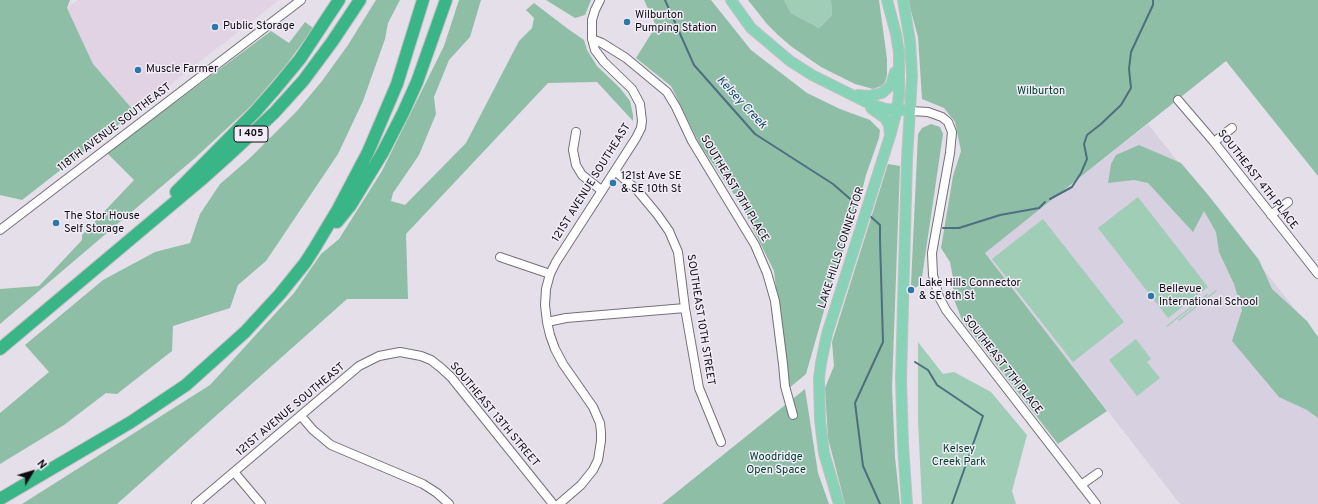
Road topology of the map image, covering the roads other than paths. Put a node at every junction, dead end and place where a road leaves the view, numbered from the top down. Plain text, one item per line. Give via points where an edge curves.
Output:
1 (301, 0) edge
2 (339, 0) edge
3 (360, 0) edge
4 (423, 0) edge
5 (446, 0) edge
6 (600, 0) edge
7 (731, 0) edge
8 (887, 0) edge
9 (903, 0) edge
10 (592, 39) junction
11 (898, 63) junction
12 (851, 94) junction
13 (1178, 100) dead end
14 (896, 110) junction
15 (911, 111) junction
16 (1232, 128) dead end
17 (576, 132) dead end
18 (890, 136) junction
19 (1214, 142) junction
20 (615, 171) junction
21 (601, 190) junction
22 (1288, 202) dead end
23 (1271, 215) junction
24 (0, 230) edge
25 (120, 248) junction
26 (314, 249) junction
27 (500, 257) dead end
28 (550, 274) junction
29 (1318, 274) edge
30 (685, 308) junction
31 (547, 322) junction
32 (0, 349) edge
33 (409, 353) joint
34 (793, 415) dead end
35 (301, 416) junction
36 (721, 442) dead end
37 (234, 472) junction
38 (1098, 473) dead end
39 (1081, 486) junction
40 (0, 499) edge
41 (196, 504) edge
42 (261, 504) edge
43 (449, 504) edge
44 (553, 504) edge
45 (559, 504) edge
46 (840, 504) edge
47 (907, 504) edge
48 (1096, 504) edge

1 - 24 street, 118TH AVENUE SOUTHEAST
2 - 25 highway via 304,53 255,112
3 - 25 highway, I 405 via 308,74 274,113
4 - 26 highway via 383,119 341,203
5 - 26 highway via 417,82 383,152 350,206
6 - 10 street, 121ST AVENUE SOUTHEAST via 592,20
7 - 12 main road via 751,28 790,61
8 - 11 main road, LAKE HILLS CONNECTOR via 896,34
9 - 15 main road via 911,59
10 - 20 street, 121ST AVENUE SOUTHEAST via 599,56 632,89 642,112 641,128
10 - 34 street, SOUTHEAST 9TH PLACE via 626,58 667,92 692,141 755,245 775,301 785,386
11 - 12 main road via 891,85 882,93 869,96
11 - 14 main road, LAKE HILLS CONNECTOR via 899,94
12 - 14 main road via 870,104
12 - 18 main road via 885,118
13 - 19 street, SOUTHEAST 4TH PLACE
14 - 15 main road
14 - 18 main road, LAKE HILLS CONNECTOR
15 - 39 street, SOUTHEAST 7TH PLACE via 928,112 942,117 948,122 952,132 932,253 933,275 939,297 946,310
15 - 47 main road via 907,159 901,378
16 - 19 street
17 - 21 street via 573,150 576,165 582,175
18 - 46 main road, LAKE HILLS CONNECTOR via 821,363 819,388 822,438
19 - 23 street, SOUTHEAST 4TH PLACE
20 - 21 street, 121ST AVENUE SOUTHEAST
20 - 30 street, SOUTHEAST 10TH STREET via 638,190 669,231 678,252
21 - 28 street, 121ST AVENUE SOUTHEAST via 562,250
22 - 23 street
23 - 29 street, SOUTHEAST 4TH PLACE
25 - 32 highway, I 405
26 - 40 highway via 280,294 245,332 191,381 125,426
27 - 28 street
28 - 31 street, 121ST AVENUE SOUTHEAST via 546,289
30 - 31 street via 566,318
30 - 36 street, SOUTHEAST 10TH STREET via 699,388
31 - 45 street, 121ST AVENUE SOUTHEAST via 555,349 593,407 600,423 601,442 598,460 587,479
33 - 35 street, 121ST AVENUE SOUTHEAST via 389,353 359,366
33 - 44 street, SOUTHEAST 13TH STREET via 431,360 451,377
35 - 37 street, 121ST AVENUE SOUTHEAST
35 - 43 street via 331,445 423,484
37 - 41 street, 121ST AVENUE SOUTHEAST
37 - 42 street
38 - 39 street
39 - 48 street, SOUTHEAST 7TH PLACE

